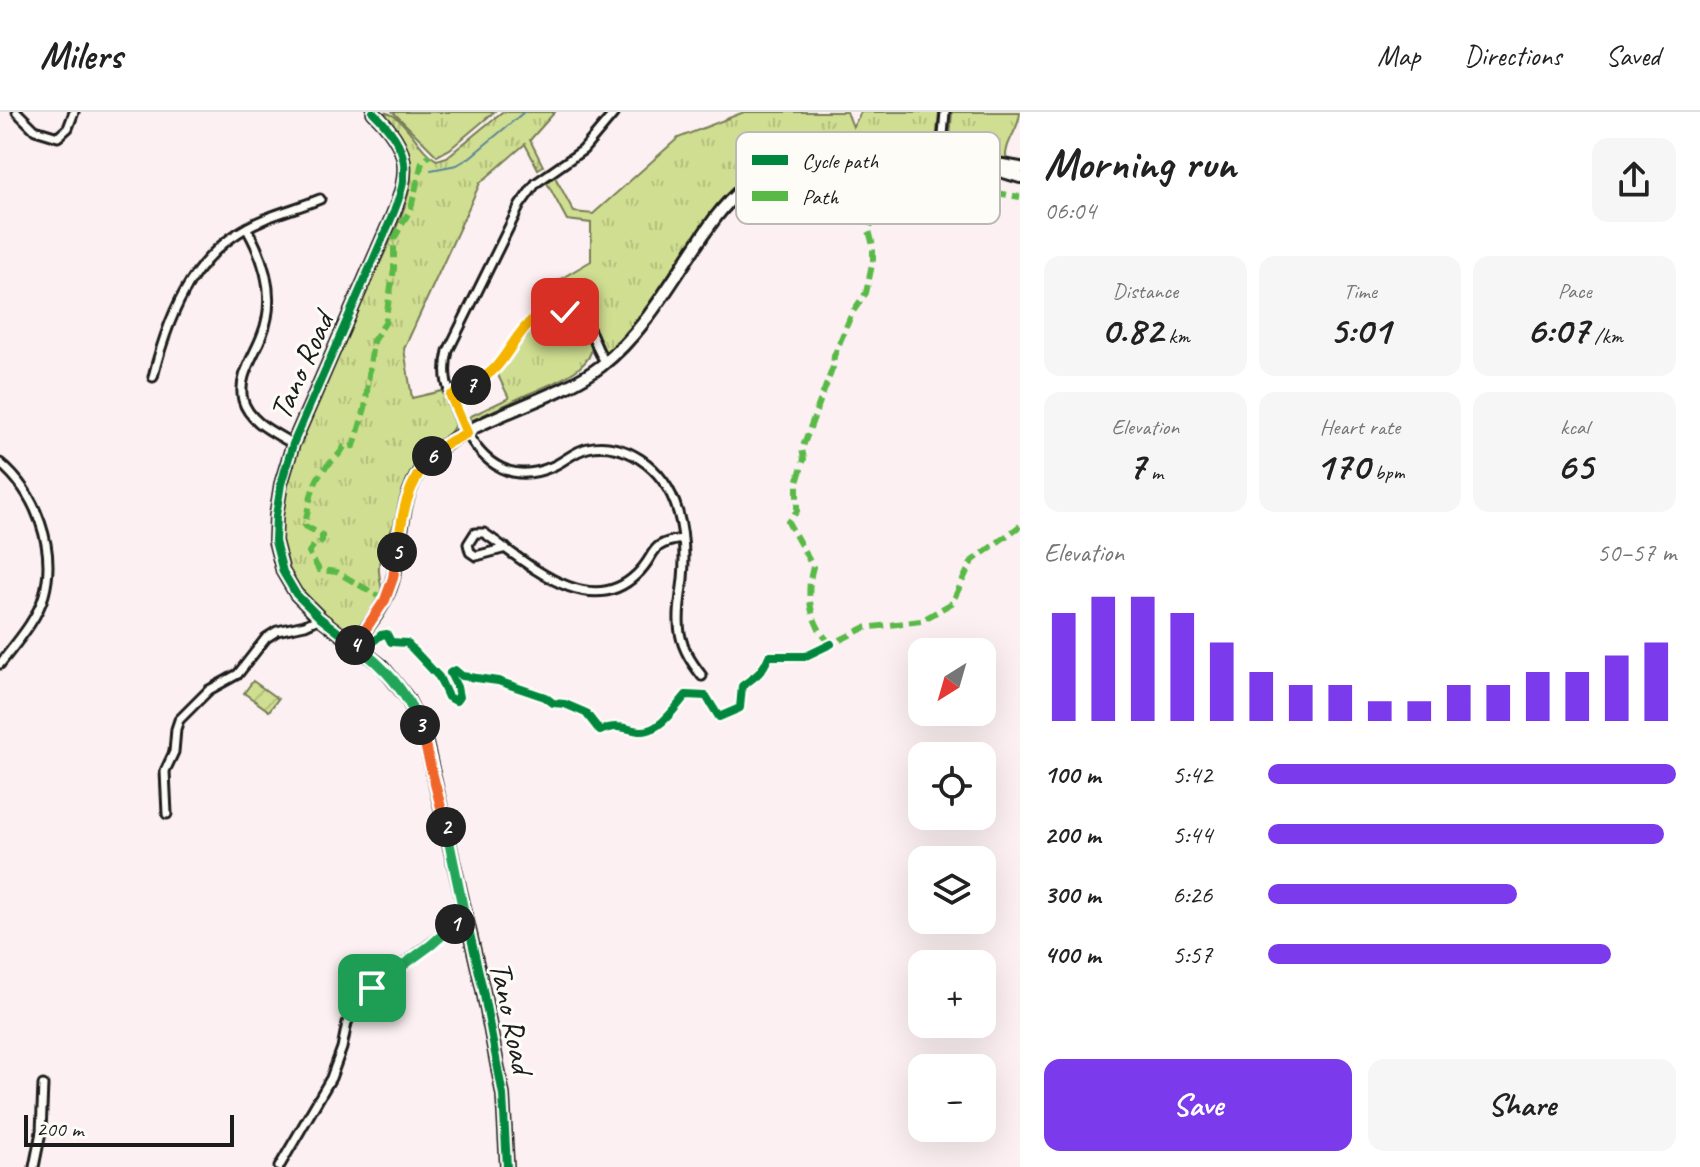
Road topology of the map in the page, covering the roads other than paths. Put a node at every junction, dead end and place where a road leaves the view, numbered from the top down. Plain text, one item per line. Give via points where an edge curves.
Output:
1 (17, 112) edge
2 (74, 112) edge
3 (373, 112) edge
4 (615, 112) edge
5 (945, 112) edge
6 (943, 132) edge
7 (1000, 164) edge
8 (1020, 168) edge
9 (1000, 171) edge
10 (1020, 177) edge
11 (736, 197) edge
12 (320, 199) dead end
13 (247, 229) junction
14 (606, 362) junction
15 (153, 377) dead end
16 (451, 396) junction
17 (467, 433) junction
18 (293, 444) junction
19 (0, 463) edge
20 (682, 539) junction
21 (506, 548) junction
22 (44, 595) junction
23 (53, 598) dead end
24 (320, 618) junction
25 (354, 644) junction
26 (0, 664) edge
27 (702, 676) dead end
28 (167, 814) dead end
29 (465, 918) junction
30 (43, 1085) dead end
31 (34, 1167) edge
32 (279, 1167) edge
33 (507, 1167) edge

1 - 2 street via 35,130 58,137
3 - 18 street, Tano Road via 399,143 404,182
4 - 16 street via 583,150 536,183 520,205 448,351 443,371
5 - 6 street
7 - 8 street
9 - 10 street
11 - 14 street via 637,330
12 - 13 street
13 - 15 street via 208,257 177,301
13 - 18 street via 261,254 270,290 264,332 243,380 243,400 254,420
14 - 16 street via 584,322 565,312 547,311 530,321 488,375
14 - 17 street via 569,386
16 - 17 street
17 - 20 street via 485,458 523,473 548,469 588,448 629,453 655,472 669,491
17 - 25 street via 437,451 413,482 389,592
18 - 24 street, Tano Road via 276,516 276,549 288,583
19 - 22 street via 24,489 38,516 46,548
20 - 21 street via 658,545 623,584 592,592 564,585
20 - 27 street via 680,631
21 - 21 street via 481,532 468,540 468,550 476,556
22 - 23 street
22 - 26 street
24 - 25 street, Tano Road
24 - 28 street via 266,638 238,674 209,690 179,720 165,771
25 - 29 street, Tano Road via 390,675 423,730
29 - 32 street via 356,1003 331,1078
29 - 33 street, Tano Road via 503,1095
30 - 31 street

